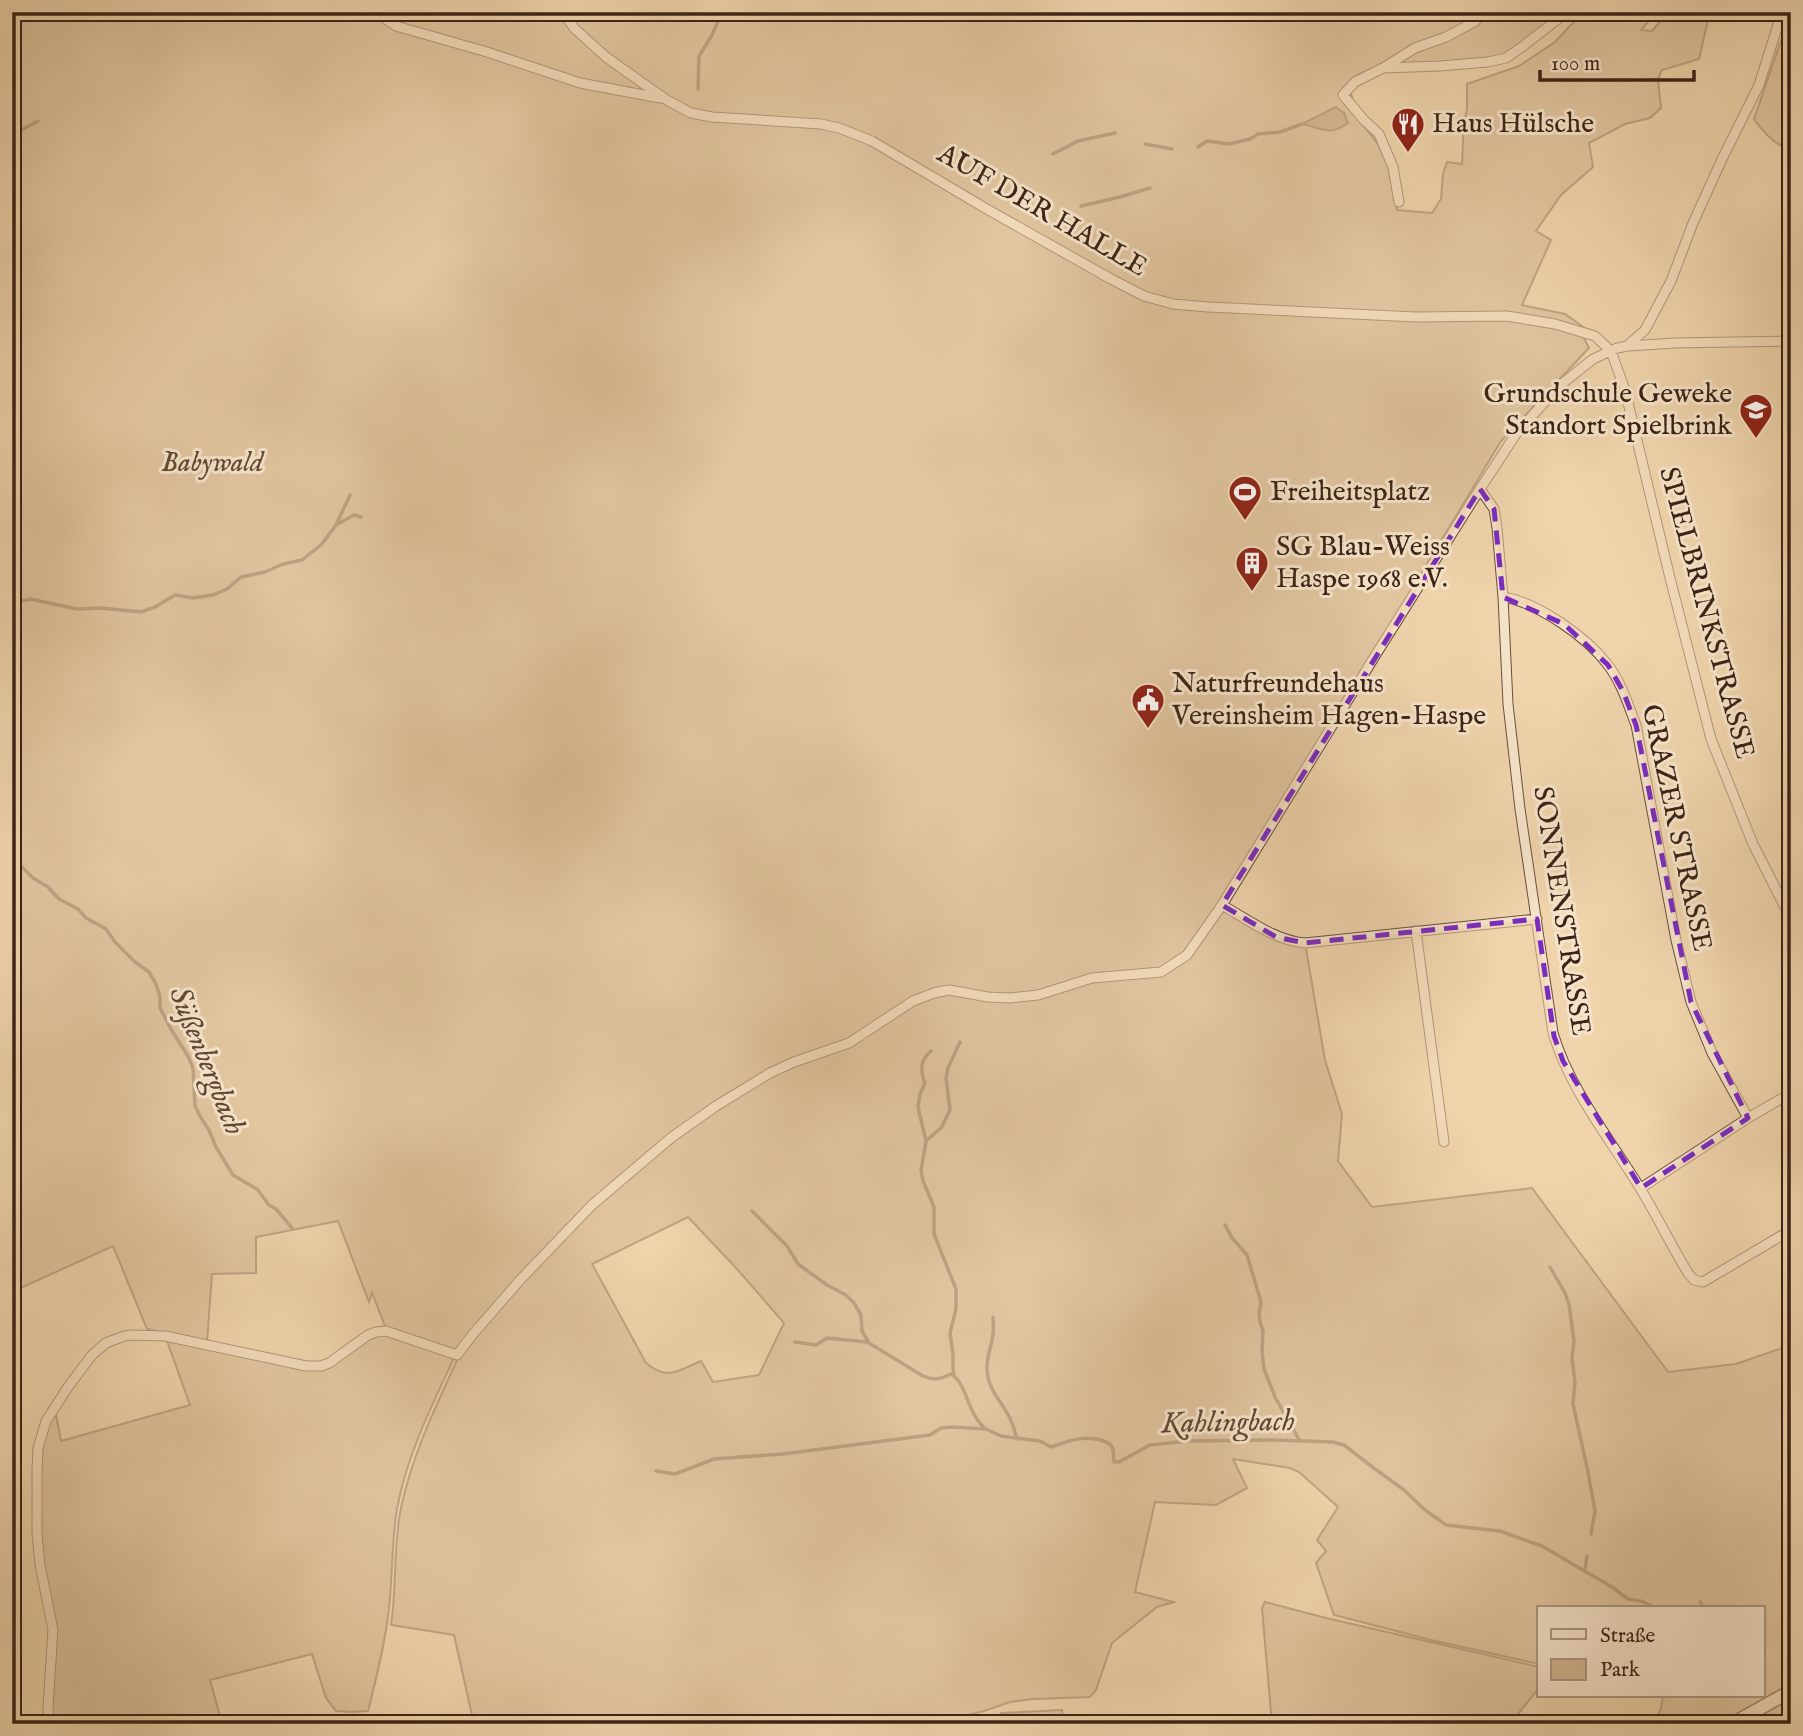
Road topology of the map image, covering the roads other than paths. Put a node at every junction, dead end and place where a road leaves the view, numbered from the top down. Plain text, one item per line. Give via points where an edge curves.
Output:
1 (376, 12) edge
2 (563, 12) edge
3 (1484, 12) edge
4 (1567, 12) edge
5 (1782, 12) edge
6 (1380, 69) junction
7 (665, 99) junction
8 (1399, 202) dead end
9 (1791, 341) edge
10 (1628, 346) junction
11 (1611, 351) junction
12 (1480, 489) junction
13 (1503, 597) junction
14 (1222, 905) junction
15 (1537, 919) junction
16 (1791, 919) edge
17 (1416, 931) junction
18 (1791, 1093) edge
19 (1748, 1118) junction
20 (1444, 1142) dead end
21 (1641, 1188) junction
22 (1791, 1230) edge
23 (1791, 1691) edge
24 (49, 1724) edge
25 (1732, 1724) edge

1 - 7 street, AUF DER HALLE via 396,26 580,83
2 - 7 street, AUF DER HALLE via 588,42
3 - 6 street via 1474,22
4 - 6 street via 1506,58
5 - 10 street via 1759,85 1693,223 1671,281 1645,330
6 - 8 street via 1355,82 1343,95 1379,134 1393,167
7 - 11 street, AUF DER HALLE via 691,113 821,124 872,141 1111,279 1173,304 1416,317 1520,317 1595,336
9 - 10 street
10 - 11 street
11 - 12 street via 1558,387 1516,434
11 - 16 street, SPIELBRINKSTRASSE via 1625,390 1711,739 1753,844
12 - 13 street, SONNENSTRASSE via 1494,509
12 - 14 street
13 - 15 street, SONNENSTRASSE via 1509,716
13 - 19 street, GRAZER STRASSE via 1564,624 1608,665 1623,691 1636,725 1691,1002 1712,1054
14 - 17 street via 1290,942
14 - 24 street via 1187,955 1161,972 1092,978 1038,995 1009,998 949,990 934,993 913,1001 849,1043 752,1083 672,1137 592,1205 457,1355 386,1331 368,1335 321,1366 165,1336 124,1336 106,1343 55,1405 38,1448 37,1534 53,1630
15 - 17 street
15 - 21 street, SONNENSTRASSE via 1553,1036 1600,1127
17 - 20 street
18 - 19 street
19 - 21 street
21 - 22 street, SONNENSTRASSE via 1688,1273 1699,1282
23 - 25 main road

